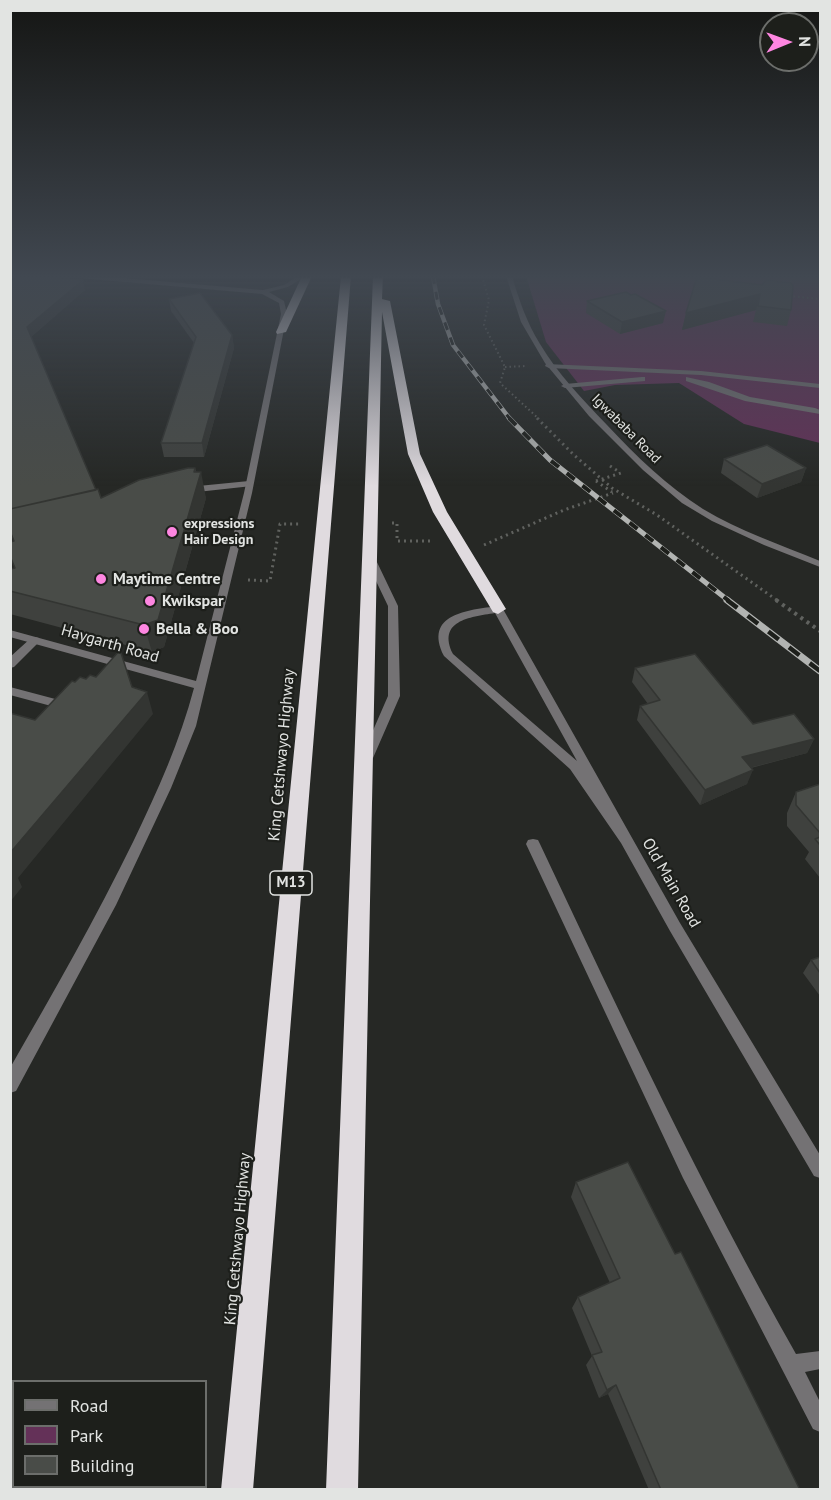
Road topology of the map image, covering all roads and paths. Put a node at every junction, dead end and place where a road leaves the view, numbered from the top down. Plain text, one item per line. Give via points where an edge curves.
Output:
1 (278, 346) edge
2 (340, 346) edge
3 (377, 346) edge
4 (393, 346) edge
5 (538, 346) edge
6 (549, 366) junction
7 (683, 376) junction
8 (565, 386) junction
9 (820, 386) edge
10 (820, 412) edge
11 (621, 473) dead end
12 (249, 484) junction
13 (181, 491) edge
14 (280, 524) dead end
15 (489, 544) dead end
16 (370, 557) junction
17 (820, 564) edge
18 (226, 578) junction
19 (498, 609) junction
20 (10, 633) edge
21 (35, 640) junction
22 (10, 664) edge
23 (201, 686) junction
24 (10, 691) edge
25 (55, 703) edge
26 (362, 770) junction
27 (625, 839) junction
28 (533, 844) dead end
29 (10, 1084) edge
30 (820, 1170) edge
31 (820, 1360) edge
32 (791, 1364) junction
33 (820, 1422) edge
34 (237, 1490) edge
35 (342, 1490) edge

1 - 12 street
2 - 34 highway, King Cetshwayo Highway / M13
3 - 16 highway
4 - 19 highway via 414,454 426,485
5 - 6 street, Igwababa Road
6 - 7 street
6 - 8 street, Igwababa Road
7 - 8 street
7 - 9 street
7 - 10 street via 754,401
8 - 17 street, Igwababa Road via 662,483 714,518
11 - 15 path via 596,481 613,493
12 - 13 street
12 - 18 street
14 - 18 path via 270,581
16 - 26 highway
16 - 26 street via 393,606 394,696
18 - 23 street
19 - 27 street, Old Main Road
19 - 27 street via 462,616 449,623 443,632 444,649 467,674 574,766
20 - 21 street, Haygarth Road
21 - 22 street
21 - 23 street, Haygarth Road
23 - 29 street via 165,788 111,901
24 - 25 street
26 - 35 highway
27 - 30 street, Old Main Road
28 - 32 street via 722,1236
31 - 32 street
32 - 33 street

